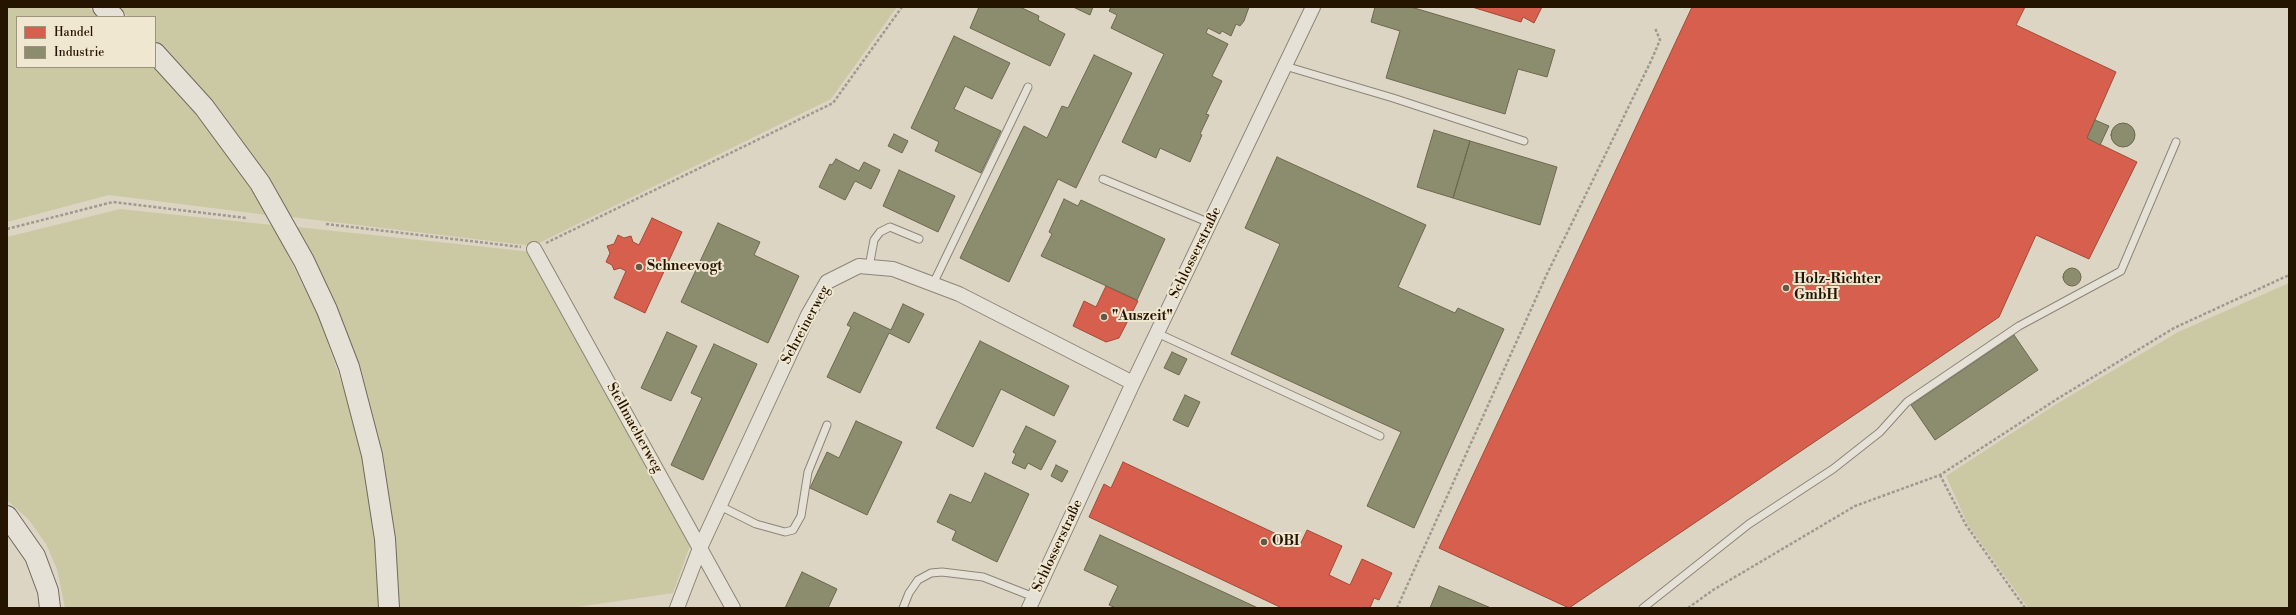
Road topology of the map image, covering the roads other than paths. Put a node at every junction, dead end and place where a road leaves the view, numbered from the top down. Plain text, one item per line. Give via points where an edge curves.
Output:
1 (103, 7) edge
2 (1313, 7) edge
3 (113, 16) edge
4 (156, 55) edge
5 (1284, 66) junction
6 (1028, 87) dead end
7 (1524, 141) dead end
8 (2176, 142) dead end
9 (1103, 179) dead end
10 (1210, 223) junction
11 (919, 239) dead end
12 (534, 249) road end
13 (869, 267) junction
14 (933, 284) junction
15 (1157, 333) junction
16 (1133, 384) junction
17 (827, 425) dead end
18 (1380, 436) dead end
19 (720, 506) junction
20 (7, 516) edge
21 (700, 548) junction
22 (1032, 602) edge
23 (50, 608) edge
24 (389, 608) edge
25 (677, 608) edge
26 (733, 608) edge
27 (903, 608) edge
28 (1643, 608) edge

1 - 3 main road
2 - 5 street, Schlosserstraße
4 - 24 main road via 204,107 260,183 304,261 327,310 356,389 374,461 385,539
5 - 7 lane
5 - 10 street, Schlosserstraße
6 - 14 lane
8 - 28 lane via 2121,271 2018,326 1907,402 1880,432 1833,469 1749,524
9 - 10 lane
10 - 15 street, Schlosserstraße
11 - 13 lane via 890,227 885,229 874,240
12 - 21 street, Stellmacherweg
13 - 14 street, Schreinerweg via 893,269
13 - 19 street, Schreinerweg via 859,266 827,282 808,315
14 - 16 street, Schreinerweg via 959,294
15 - 16 street, Schlosserstraße
15 - 18 lane
16 - 22 street, Schlosserstraße
17 - 19 lane via 808,472 801,516 793,530 785,532 756,524
19 - 21 street, Schreinerweg
20 - 23 main road via 35,556 48,591
21 - 25 street, Schreinerweg
21 - 26 street, Stellmacherweg
22 - 27 lane via 983,577 942,572 931,573 918,580

